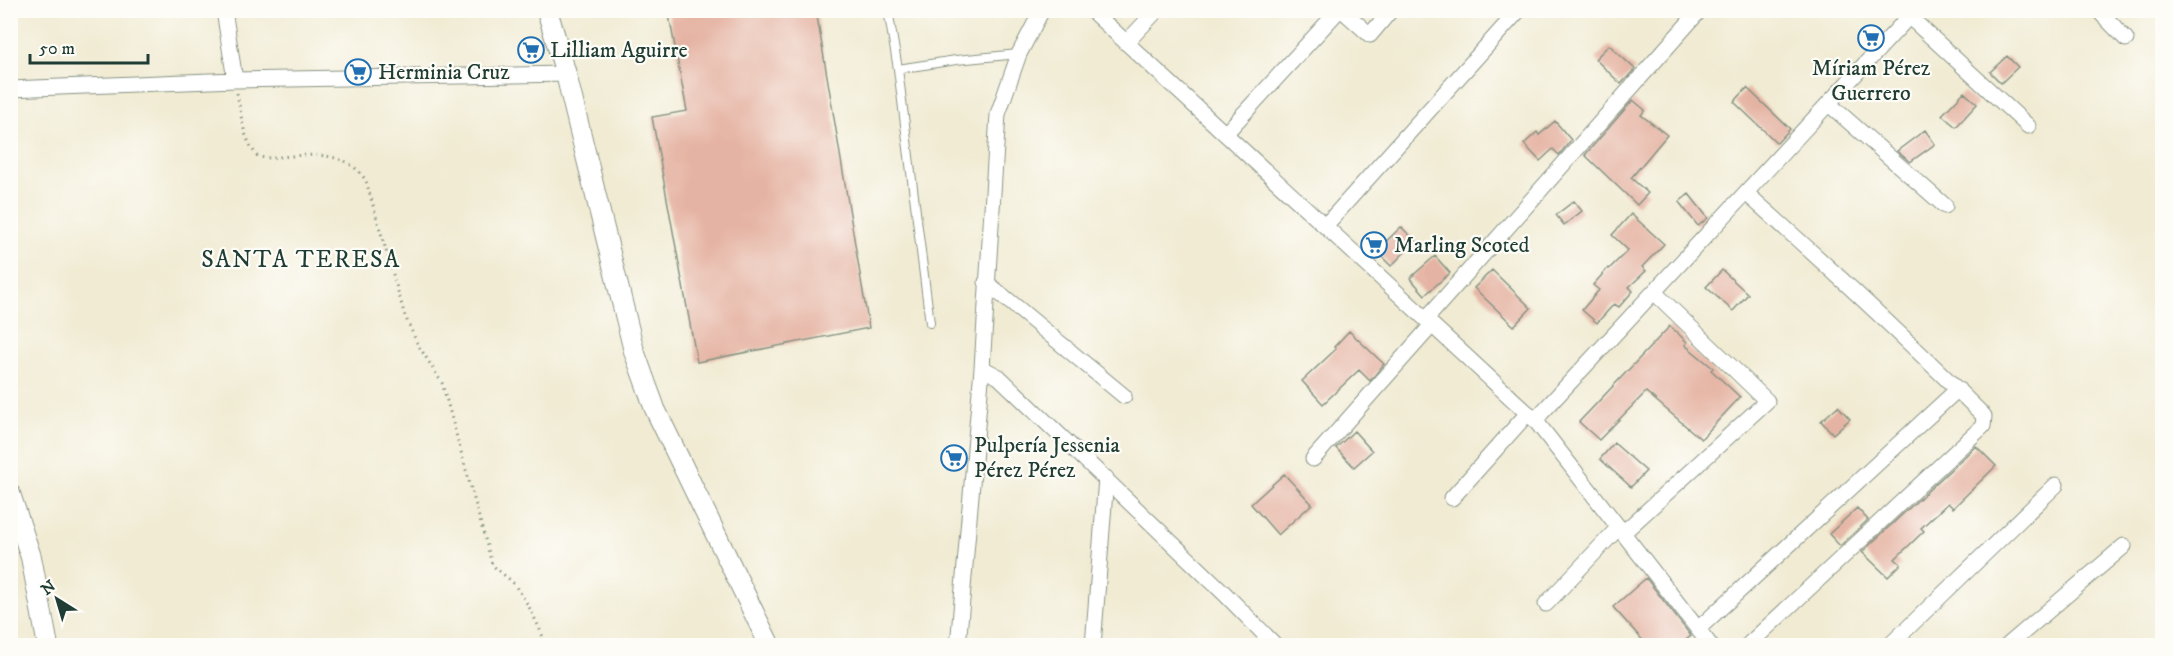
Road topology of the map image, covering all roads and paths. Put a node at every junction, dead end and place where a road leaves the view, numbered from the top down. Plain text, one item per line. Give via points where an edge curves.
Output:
1 (224, 10) edge
2 (548, 10) edge
3 (888, 10) edge
4 (1042, 10) edge
5 (1091, 10) edge
6 (1157, 10) edge
7 (1341, 10) edge
8 (1391, 10) edge
9 (1519, 10) edge
10 (1700, 10) edge
11 (2098, 10) edge
12 (1909, 13) edge
13 (2126, 39) dead end
14 (1126, 43) junction
15 (1019, 54) junction
16 (898, 69) junction
17 (566, 74) junction
18 (235, 80) junction
19 (10, 89) edge
20 (1829, 104) junction
21 (2028, 126) dead end
22 (1225, 134) junction
23 (1746, 193) junction
24 (1945, 206) dead end
25 (1324, 226) junction
26 (986, 282) junction
27 (1654, 292) junction
28 (1429, 322) junction
29 (930, 323) dead end
30 (982, 368) junction
31 (1958, 389) junction
32 (1124, 396) dead end
33 (1532, 417) junction
34 (1313, 459) dead end
35 (1106, 478) junction
36 (2056, 485) dead end
37 (10, 494) edge
38 (1452, 498) dead end
39 (1621, 530) junction
40 (2124, 546) dead end
41 (1546, 604) dead end
42 (1698, 629) junction
43 (48, 645) edge
44 (547, 645) edge
45 (770, 645) edge
46 (958, 645) edge
47 (1093, 645) edge
48 (1276, 645) edge
49 (1711, 645) edge
50 (1747, 645) edge
51 (1889, 645) edge
52 (2007, 645) edge

1 - 18 street
2 - 17 street
3 - 16 lane
4 - 15 street
5 - 14 street
6 - 14 street
7 - 8 street via 1370,35
7 - 22 street
9 - 25 street
10 - 28 street
11 - 13 street
12 - 20 street
12 - 21 street
14 - 22 street
15 - 16 lane
15 - 26 street via 998,114
16 - 29 lane
17 - 18 street
17 - 45 street via 633,351 655,409
18 - 19 street
18 - 44 path via 244,133 258,157 336,157 360,171 366,181 405,316 442,383 492,564 531,608
20 - 23 street
20 - 24 street
22 - 25 street
23 - 27 street
23 - 31 street
25 - 28 street
26 - 30 street
26 - 32 street
27 - 33 street
27 - 39 street via 1767,401
28 - 33 street
28 - 34 street
30 - 35 street via 999,377
30 - 46 street
31 - 42 street
31 - 50 street via 1984,416 1983,426
33 - 38 street
33 - 39 street
35 - 47 street
35 - 48 street
36 - 51 street
37 - 43 street via 31,557
39 - 41 street
39 - 42 street
40 - 52 street
42 - 49 street

